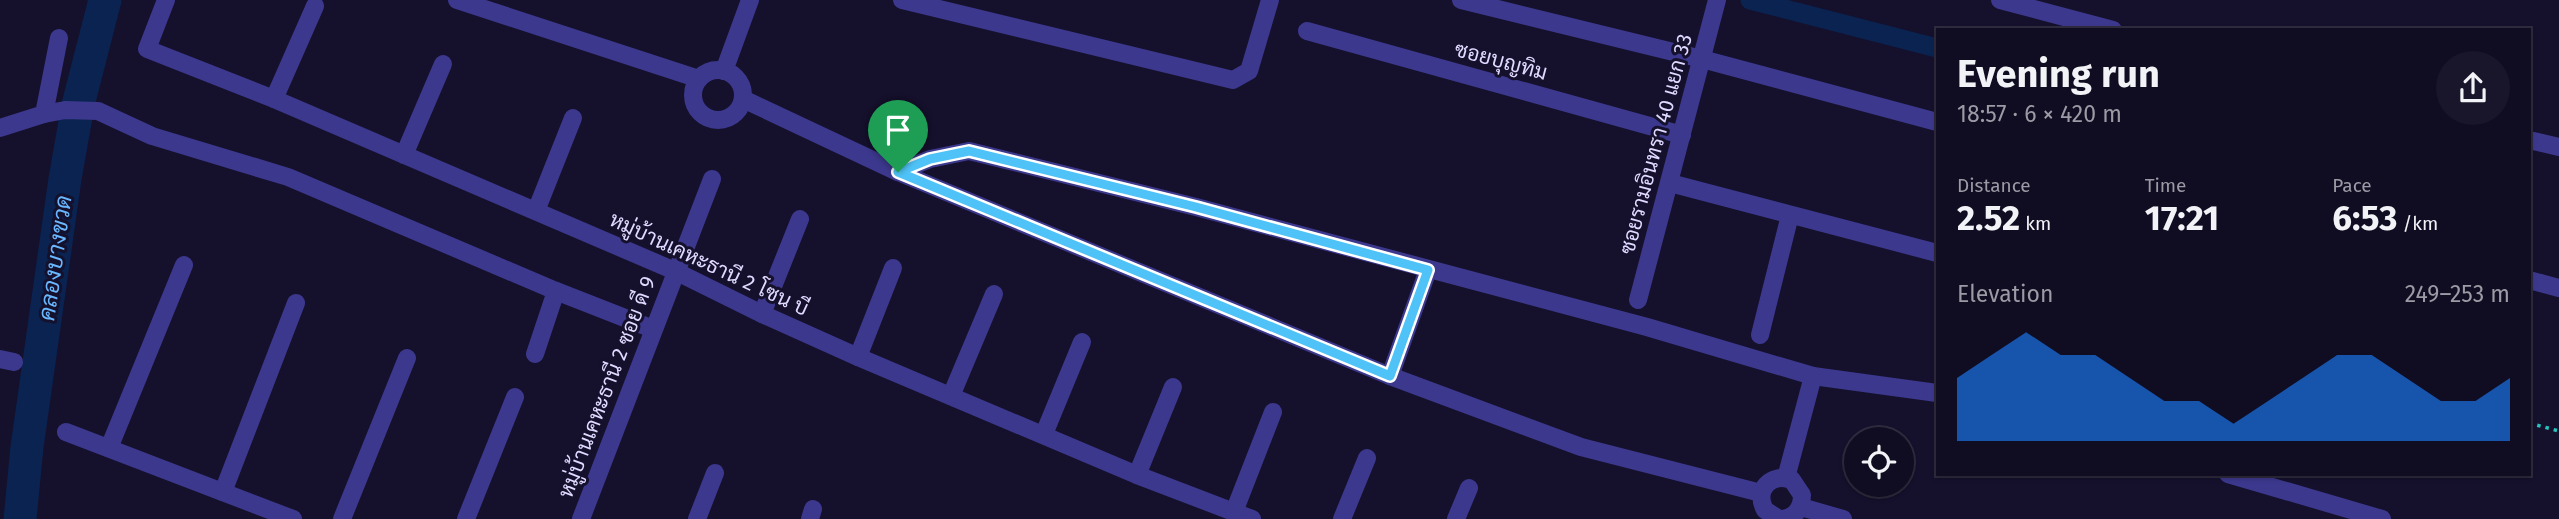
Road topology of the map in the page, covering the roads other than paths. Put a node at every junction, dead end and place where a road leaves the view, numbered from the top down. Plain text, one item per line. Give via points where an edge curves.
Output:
1 (166, 0) edge
2 (457, 0) edge
3 (750, 0) edge
4 (902, 0) edge
5 (1270, 0) edge
6 (1461, 0) edge
7 (1717, 0) edge
8 (2000, 0) edge
9 (315, 6) dead end
10 (2105, 28) edge
11 (1307, 31) dead end
12 (59, 38) dead end
13 (1702, 59) junction
14 (443, 64) dead end
15 (723, 71) junction
16 (699, 79) junction
17 (274, 99) junction
18 (743, 99) junction
19 (44, 114) junction
20 (573, 118) dead end
21 (1936, 122) edge
22 (0, 128) edge
23 (1682, 135) junction
24 (2531, 140) edge
25 (2559, 147) edge
26 (404, 155) junction
27 (898, 172) junction
28 (712, 179) dead end
29 (1670, 183) junction
30 (536, 211) junction
31 (1790, 215) junction
32 (800, 219) dead end
33 (1936, 253) edge
34 (184, 265) dead end
35 (893, 268) dead end
36 (1428, 270) junction
37 (676, 271) junction
38 (2531, 281) edge
39 (2559, 288) edge
40 (556, 291) junction
41 (994, 294) dead end
42 (1638, 300) dead end
43 (296, 303) dead end
44 (762, 314) junction
45 (653, 329) junction
46 (1760, 335) dead end
47 (1082, 342) dead end
48 (535, 354) dead end
49 (858, 357) junction
50 (407, 358) dead end
51 (1390, 376) junction
52 (1813, 376) junction
53 (1173, 387) dead end
54 (1936, 393) edge
55 (951, 396) junction
56 (515, 397) dead end
57 (1273, 412) dead end
58 (66, 432) dead end
59 (1044, 434) junction
60 (109, 448) junction
61 (1367, 458) dead end
62 (715, 473) dead end
63 (1137, 475) junction
64 (2235, 476) edge
65 (1786, 478) junction
66 (1469, 488) dead end
67 (223, 492) junction
68 (1761, 492) junction
69 (1801, 507) junction
70 (1234, 512) junction
71 (293, 519) edge
72 (342, 519) edge
73 (466, 519) edge
74 (581, 519) edge
75 (697, 519) edge
76 (1252, 519) edge
77 (1342, 519) edge
78 (1456, 519) edge
79 (1781, 519) edge
80 (1843, 519) edge
81 (2382, 519) edge

1 - 17 street, หมู่บ้านเคหะธานี 2 โซน บี via 147,49
2 - 16 street
3 - 15 street
4 - 5 street via 1233,80 1249,71
6 - 13 street
7 - 13 street, ซอยรามอินทรา 40 แยก 33
8 - 10 street
9 - 17 street
11 - 23 street, ซอยบุญทิม
12 - 19 street
13 - 21 street
13 - 23 street, ซอยรามอินทรา 40 แยก 33
14 - 26 street
15 - 16 street
15 - 18 street via 737,78
16 - 18 street via 695,104 708,117 717,120 734,115
17 - 26 street, หมู่บ้านเคหะธานี 2 โซน บี
18 - 27 street
19 - 22 street
19 - 40 street via 98,111 152,136 288,177
20 - 30 street
23 - 29 street, ซอยรามอินทรา 40 แยก 33
24 - 25 street
26 - 30 street, หมู่บ้านเคหะธานี 2 โซน บี
27 - 36 street via 969,151
27 - 51 street
28 - 37 street, หมู่บ้านเคหะธานี 2 ซอย ดี 9
29 - 31 street
29 - 42 street, ซอยรามอินทรา 40 แยก 33
30 - 37 street, หมู่บ้านเคหะธานี 2 โซน บี
31 - 33 street
31 - 46 street
32 - 44 street
34 - 60 street
35 - 49 street
36 - 51 street
36 - 52 street
37 - 44 street, หมู่บ้านเคหะธานี 2 โซน บี
37 - 45 street, หมู่บ้านเคหะธานี 2 ซอย ดี 9
38 - 39 street
40 - 45 street
40 - 48 street
41 - 55 street
43 - 67 street
44 - 49 street, หมู่บ้านเคหะธานี 2 โซน บี
45 - 74 street, หมู่บ้านเคหะธานี 2 ซอย ดี 9
47 - 59 street
49 - 55 street, หมู่บ้านเคหะธานี 2 โซน บี
50 - 72 street
51 - 68 street via 1581,447
52 - 54 street
52 - 65 street
53 - 63 street
55 - 59 street, หมู่บ้านเคหะธานี 2 โซน บี
56 - 73 street
57 - 70 street
58 - 60 street
59 - 63 street, หมู่บ้านเคหะธานี 2 โซน บี
60 - 67 street
61 - 77 street
62 - 75 street
63 - 70 street, หมู่บ้านเคหะธานี 2 โซน บี
64 - 81 street
65 - 68 street via 1773,479
65 - 69 street via 1800,489
66 - 78 street
67 - 71 street
68 - 79 street via 1765,510
69 - 79 street
69 - 80 street
70 - 76 street, หมู่บ้านเคหะธานี 2 โซน บี

